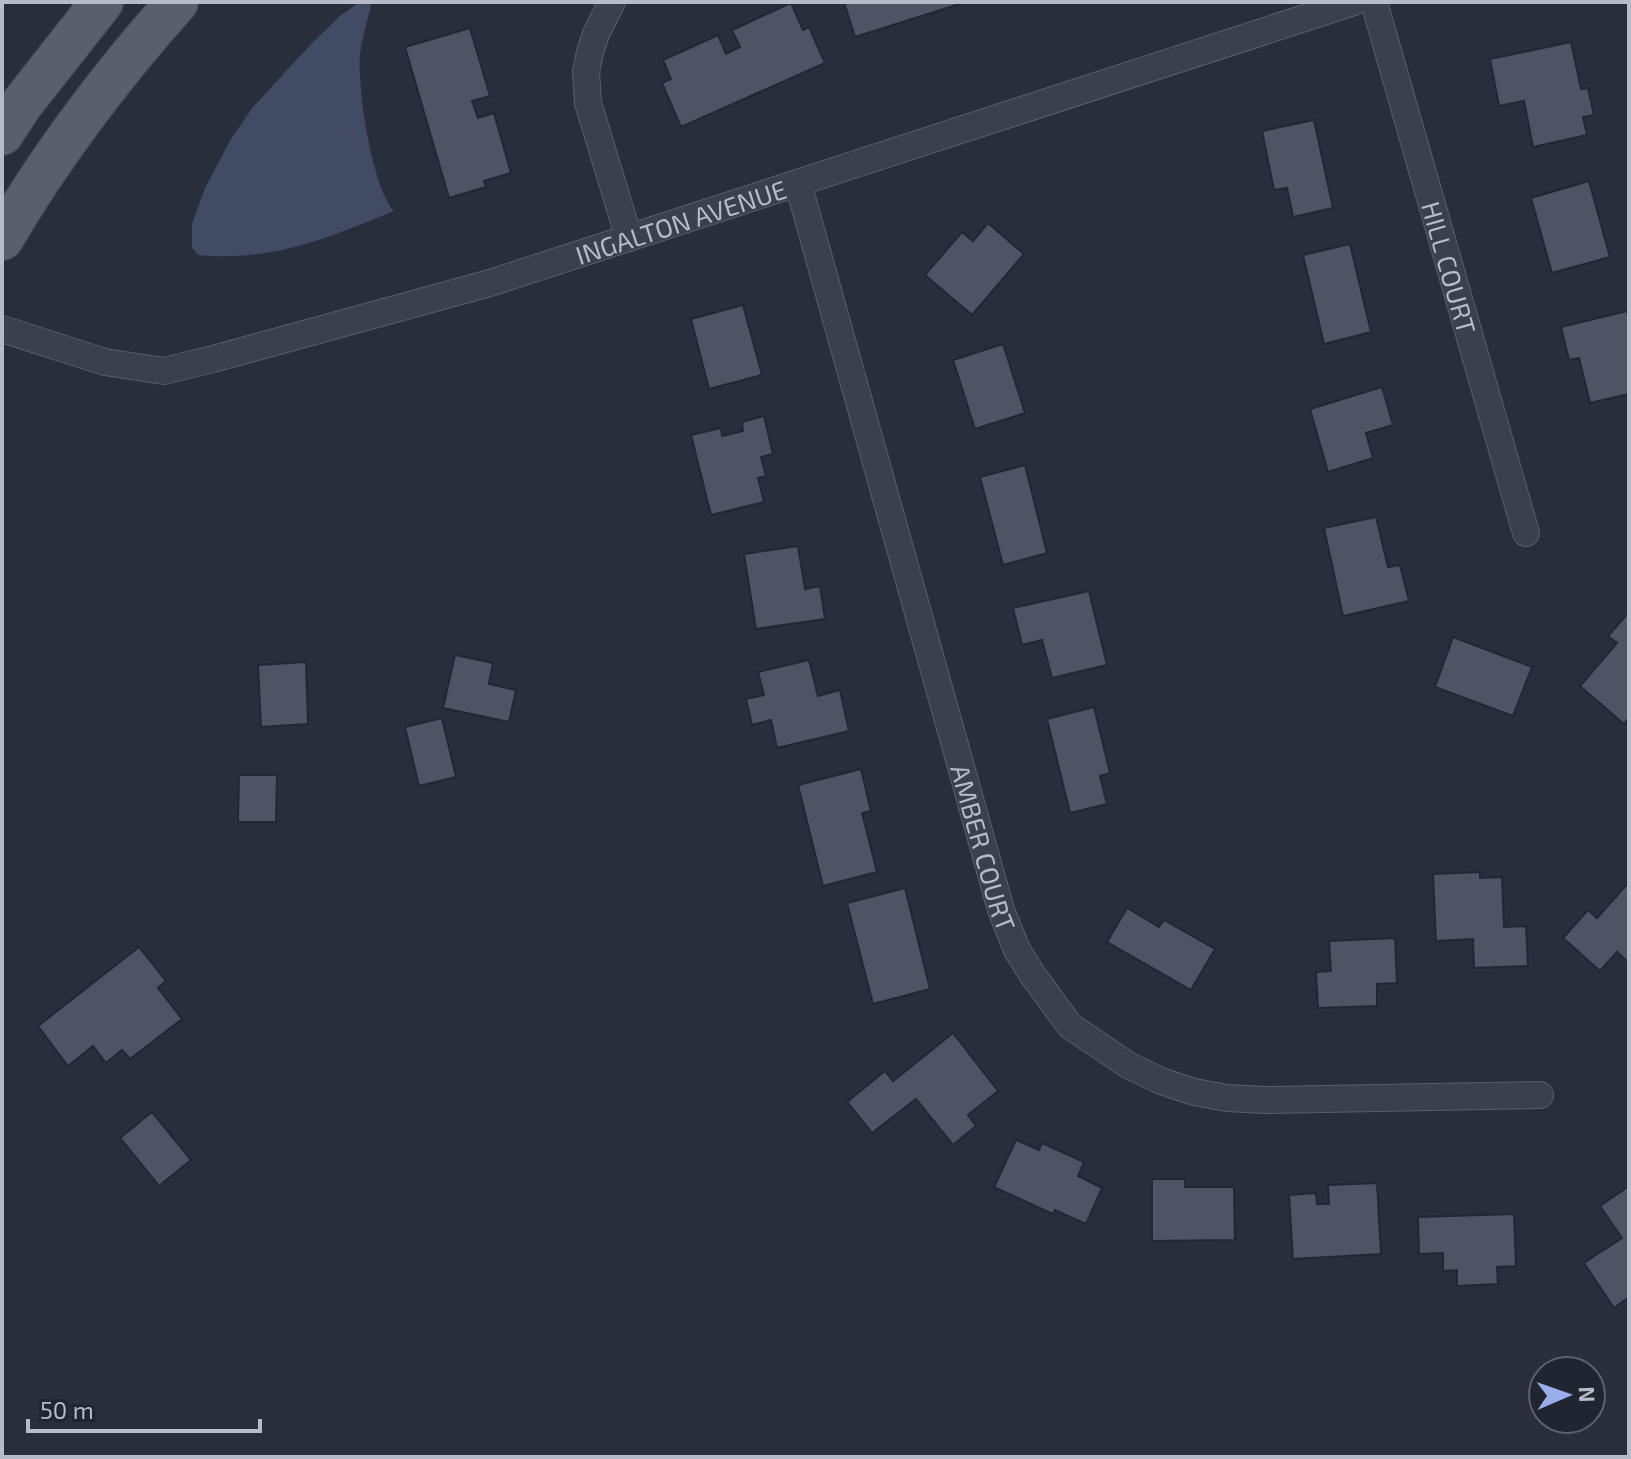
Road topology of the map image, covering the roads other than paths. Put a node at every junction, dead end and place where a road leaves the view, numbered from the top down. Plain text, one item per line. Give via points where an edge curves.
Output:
1 (102, 2) edge
2 (177, 2) edge
3 (612, 2) edge
4 (1354, 2) edge
5 (1374, 2) edge
6 (2, 134) edge
7 (798, 183) junction
8 (629, 238) junction
9 (2, 239) edge
10 (2, 329) edge
11 (1526, 533) dead end
12 (1540, 1095) dead end

1 - 6 main road
2 - 9 main road via 95,99
3 - 8 street via 590,52 588,103
4 - 7 street, INGALTON AVENUE
5 - 11 street, HILL COURT
7 - 8 street, INGALTON AVENUE
7 - 12 street, AMBER COURT via 1001,910 1017,950 1070,1026 1161,1081 1227,1098
8 - 10 street, INGALTON AVENUE via 490,283 164,371 105,362

